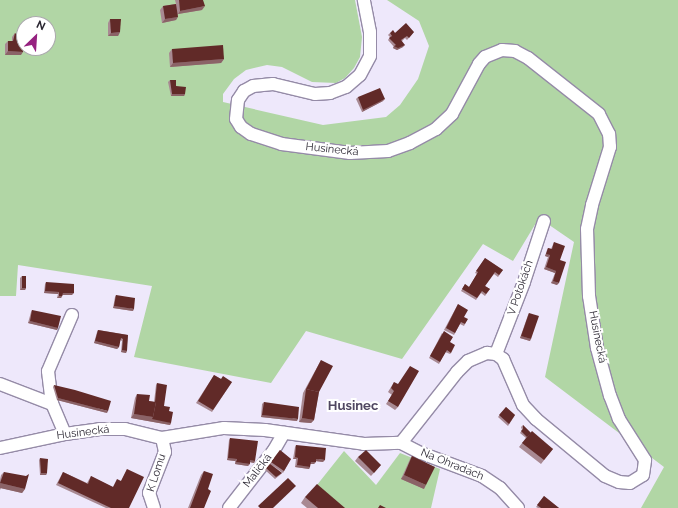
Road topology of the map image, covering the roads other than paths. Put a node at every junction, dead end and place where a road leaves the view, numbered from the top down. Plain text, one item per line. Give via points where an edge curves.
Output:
1 (364, 0) edge
2 (544, 221) dead end
3 (72, 315) dead end
4 (496, 354) junction
5 (0, 384) edge
6 (52, 404) junction
7 (284, 432) junction
8 (65, 434) junction
9 (162, 438) junction
10 (401, 443) junction
11 (0, 448) edge
12 (154, 508) edge
13 (229, 508) edge
14 (518, 508) edge

1 - 4 street, Husinecká via 370,32 370,56 360,75 346,87 315,94 273,84 253,86 244,92 237,105 236,119 241,127 251,134 282,144 350,153 388,151 436,129 452,114 478,64 486,57 502,50 515,51 528,58 600,114 609,134 610,147 587,229 589,296 597,348 610,396 619,419 645,460 643,475 630,483 619,482 605,476 536,419 523,405 508,367
2 - 4 street, V Potokách
3 - 6 street via 48,371
4 - 10 street via 487,353 468,361
5 - 6 street
6 - 8 street
7 - 9 street, Husinecká via 224,428
7 - 10 street, Husinecká via 364,444
7 - 13 street, Maličká via 274,450
8 - 9 street, Husinecká via 100,429 125,429
8 - 11 street, Husinecká
9 - 12 street, K Lomu via 165,452 149,493
10 - 14 street, Na Ohradách via 482,476 500,488

